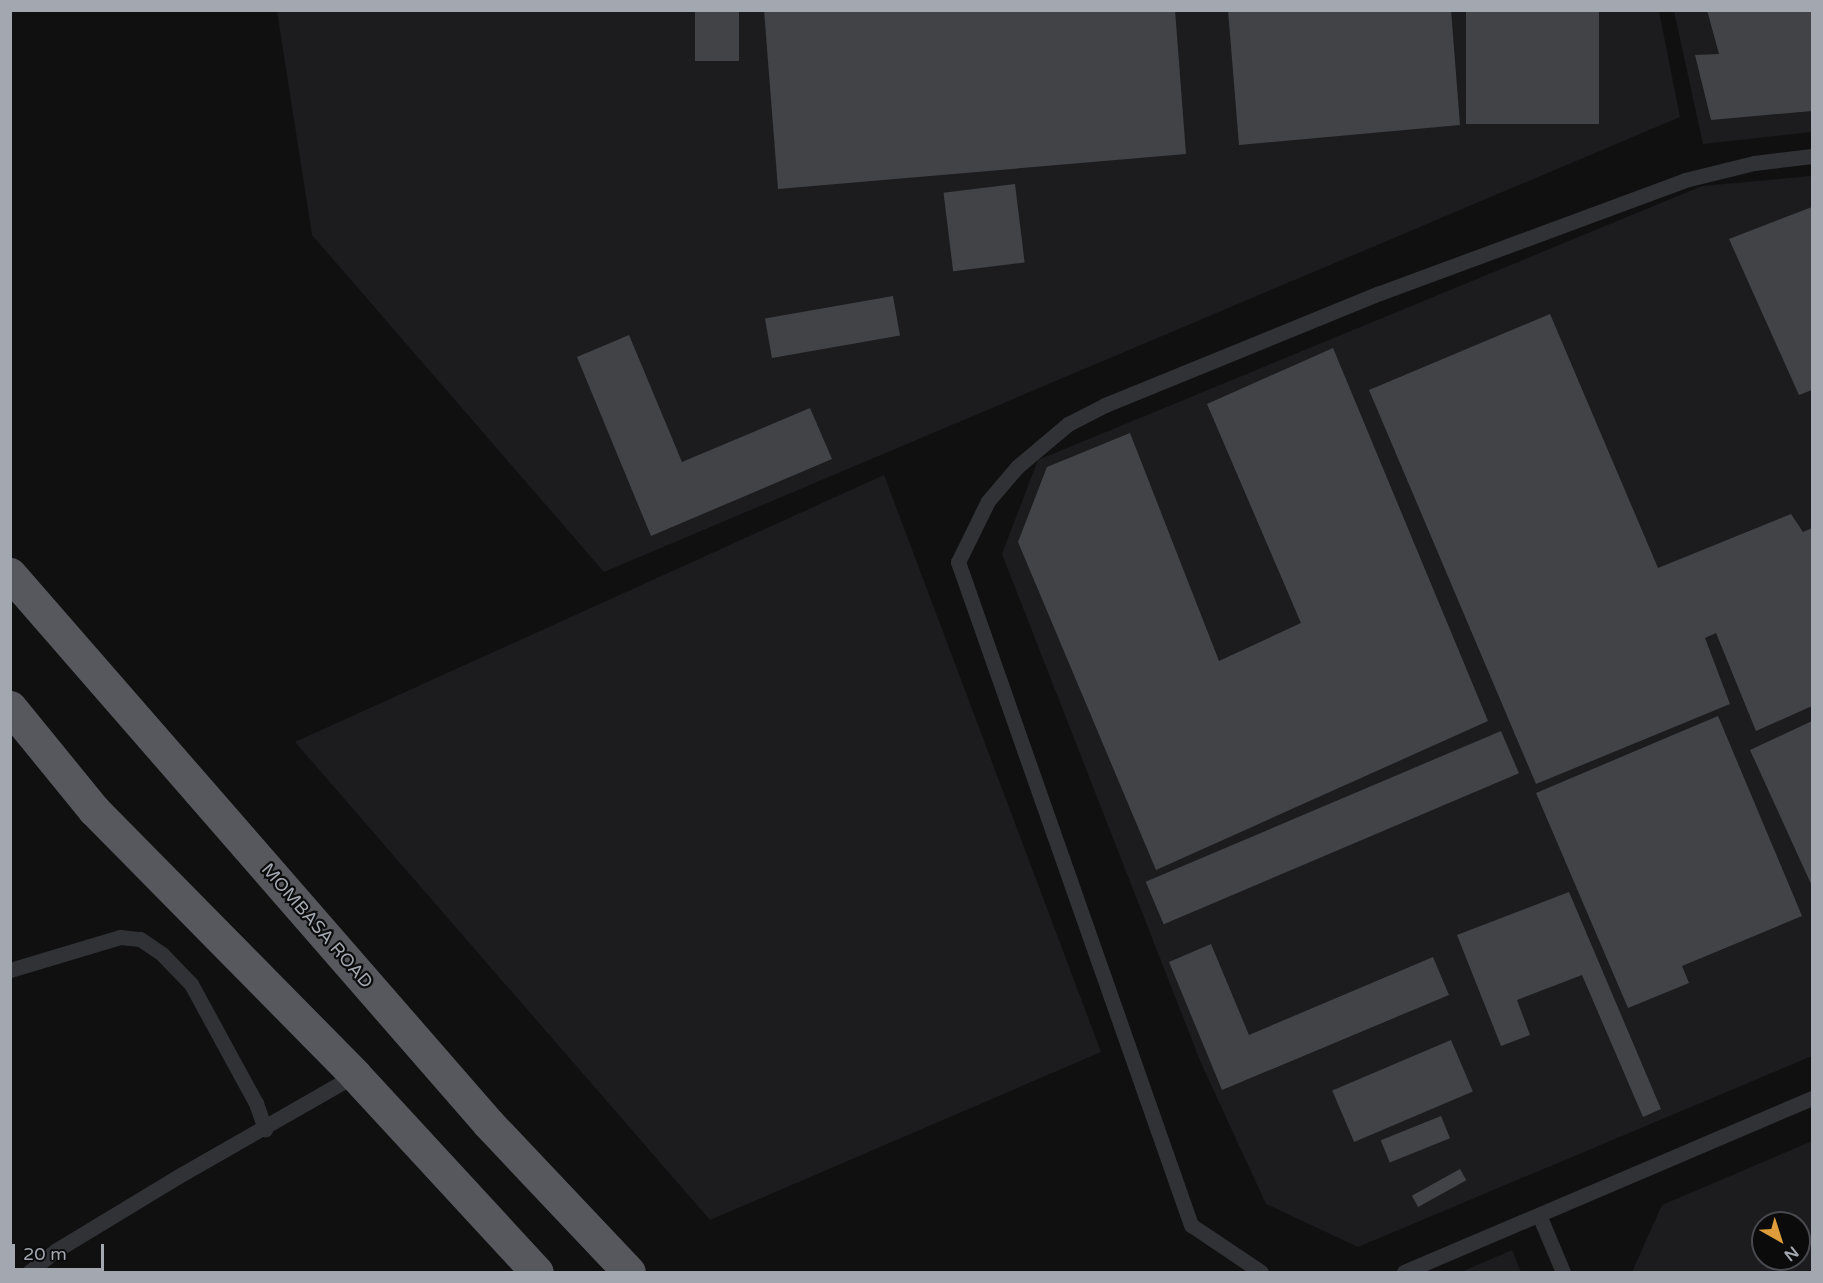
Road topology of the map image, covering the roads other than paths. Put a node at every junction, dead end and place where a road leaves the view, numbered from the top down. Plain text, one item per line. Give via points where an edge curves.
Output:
1 (1812, 156) edge
2 (10, 574) edge
3 (10, 707) edge
4 (10, 970) edge
5 (355, 1075) junction
6 (1812, 1098) edge
7 (265, 1129) junction
8 (1539, 1215) junction
9 (29, 1272) edge
10 (537, 1272) edge
11 (629, 1272) edge
12 (1261, 1272) edge
13 (1404, 1272) edge
14 (1563, 1272) edge

1 - 12 lane via 1754,163 1685,180 1380,293 1105,405 1068,424 1017,467 988,501 958,562 1191,1225
2 - 11 highway, MOMBASA ROAD via 488,1123
3 - 5 highway via 94,810
4 - 7 lane via 120,937 140,939 162,954 191,984 256,1103
5 - 7 lane
5 - 10 highway
6 - 8 lane
7 - 9 lane via 56,1251
8 - 13 lane
8 - 14 lane

